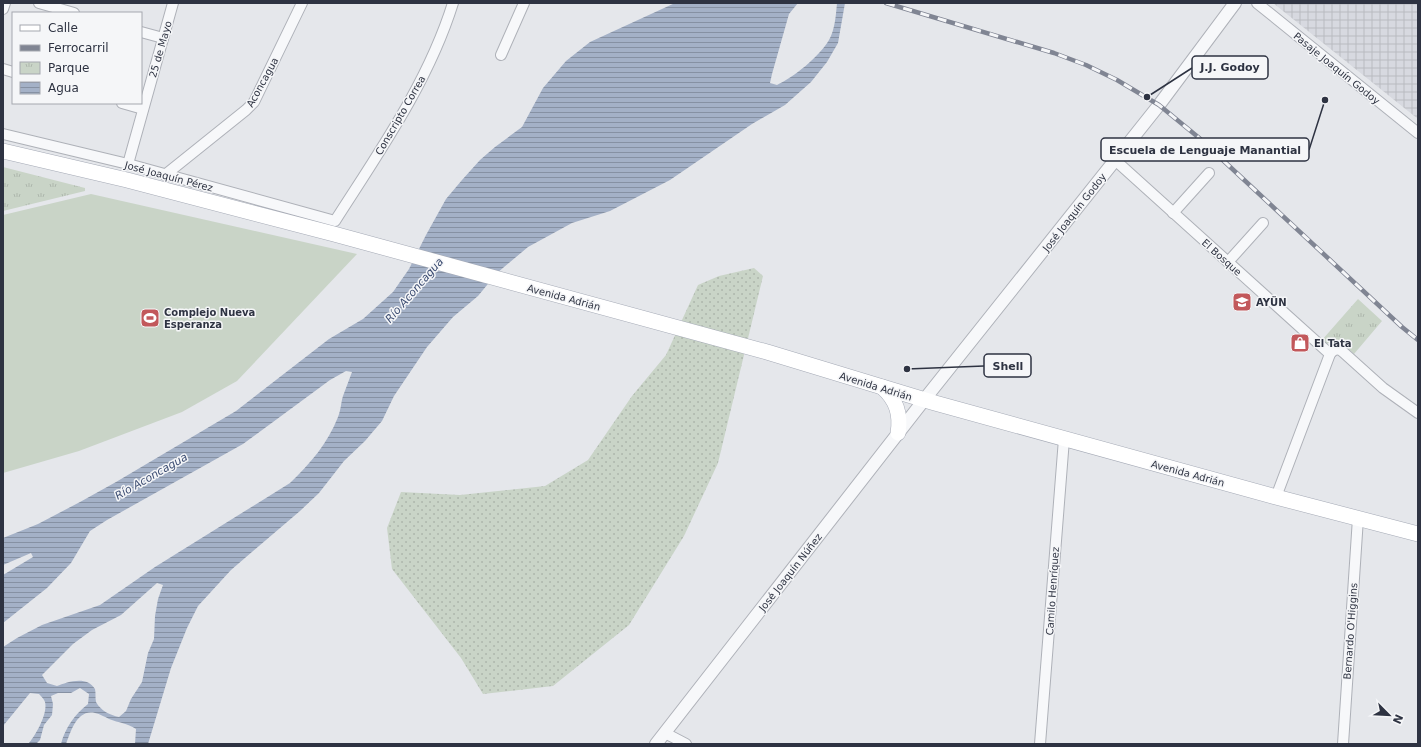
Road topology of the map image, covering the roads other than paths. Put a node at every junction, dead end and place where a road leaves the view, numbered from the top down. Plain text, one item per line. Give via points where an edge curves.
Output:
1 (5, 3) edge
2 (39, 3) edge
3 (173, 3) edge
4 (302, 3) edge
5 (453, 3) edge
6 (524, 3) edge
7 (1235, 3) edge
8 (1257, 3) edge
9 (3, 9) edge
10 (70, 12) edge
11 (142, 32) edge
12 (163, 38) junction
13 (502, 55) dead end
14 (126, 104) edge
15 (143, 109) junction
16 (1418, 133) edge
17 (3, 134) edge
18 (3, 151) edge
19 (1115, 160) junction
20 (128, 164) junction
21 (1209, 173) dead end
22 (165, 174) junction
23 (1173, 213) junction
24 (1263, 223) dead end
25 (334, 228) junction
26 (1228, 262) junction
27 (1330, 354) junction
28 (882, 388) junction
29 (924, 400) junction
30 (1418, 413) edge
31 (898, 433) junction
32 (1064, 439) junction
33 (1276, 497) junction
34 (1358, 518) junction
35 (1418, 534) edge
36 (665, 733) junction
37 (656, 744) edge
38 (686, 744) edge
39 (1040, 744) edge
40 (1342, 744) edge

1 - 9 street
2 - 10 street
3 - 12 street, 25 de Mayo
4 - 22 street, Aconcagua via 254,102
5 - 25 street, Conscripto Correa via 422,80
6 - 13 street
7 - 19 street, José Joaquín Godoy
8 - 16 street, Pasaje Joaquín Godoy
11 - 12 street
12 - 15 street, 25 de Mayo
14 - 15 street
15 - 20 street, 25 de Mayo
17 - 20 street, José Joaquín Pérez
18 - 25 main road, José Joaquín Pérez
19 - 23 street, El Bosque
19 - 29 street, José Joaquín Godoy
20 - 22 street, José Joaquín Pérez
21 - 23 street
22 - 25 street, José Joaquín Pérez
23 - 26 street, El Bosque
24 - 26 street
25 - 28 main road, Avenida Adrián via 767,352
26 - 27 street, El Bosque
27 - 30 street via 1333,350 1341,350 1383,388
27 - 33 street
28 - 29 main road, Avenida Adrián
28 - 31 main road via 892,398 898,410
29 - 31 street, José Joaquín Núñez
29 - 32 main road, Avenida Adrián
31 - 36 street, José Joaquín Núñez
32 - 33 main road, Avenida Adrián
32 - 39 street, Camilo Henríquez
33 - 34 main road, Avenida Adrián
34 - 35 main road, Avenida Adrián
34 - 40 street, Bernardo O'Higgins
36 - 37 street, José Joaquín Núñez
36 - 38 street

